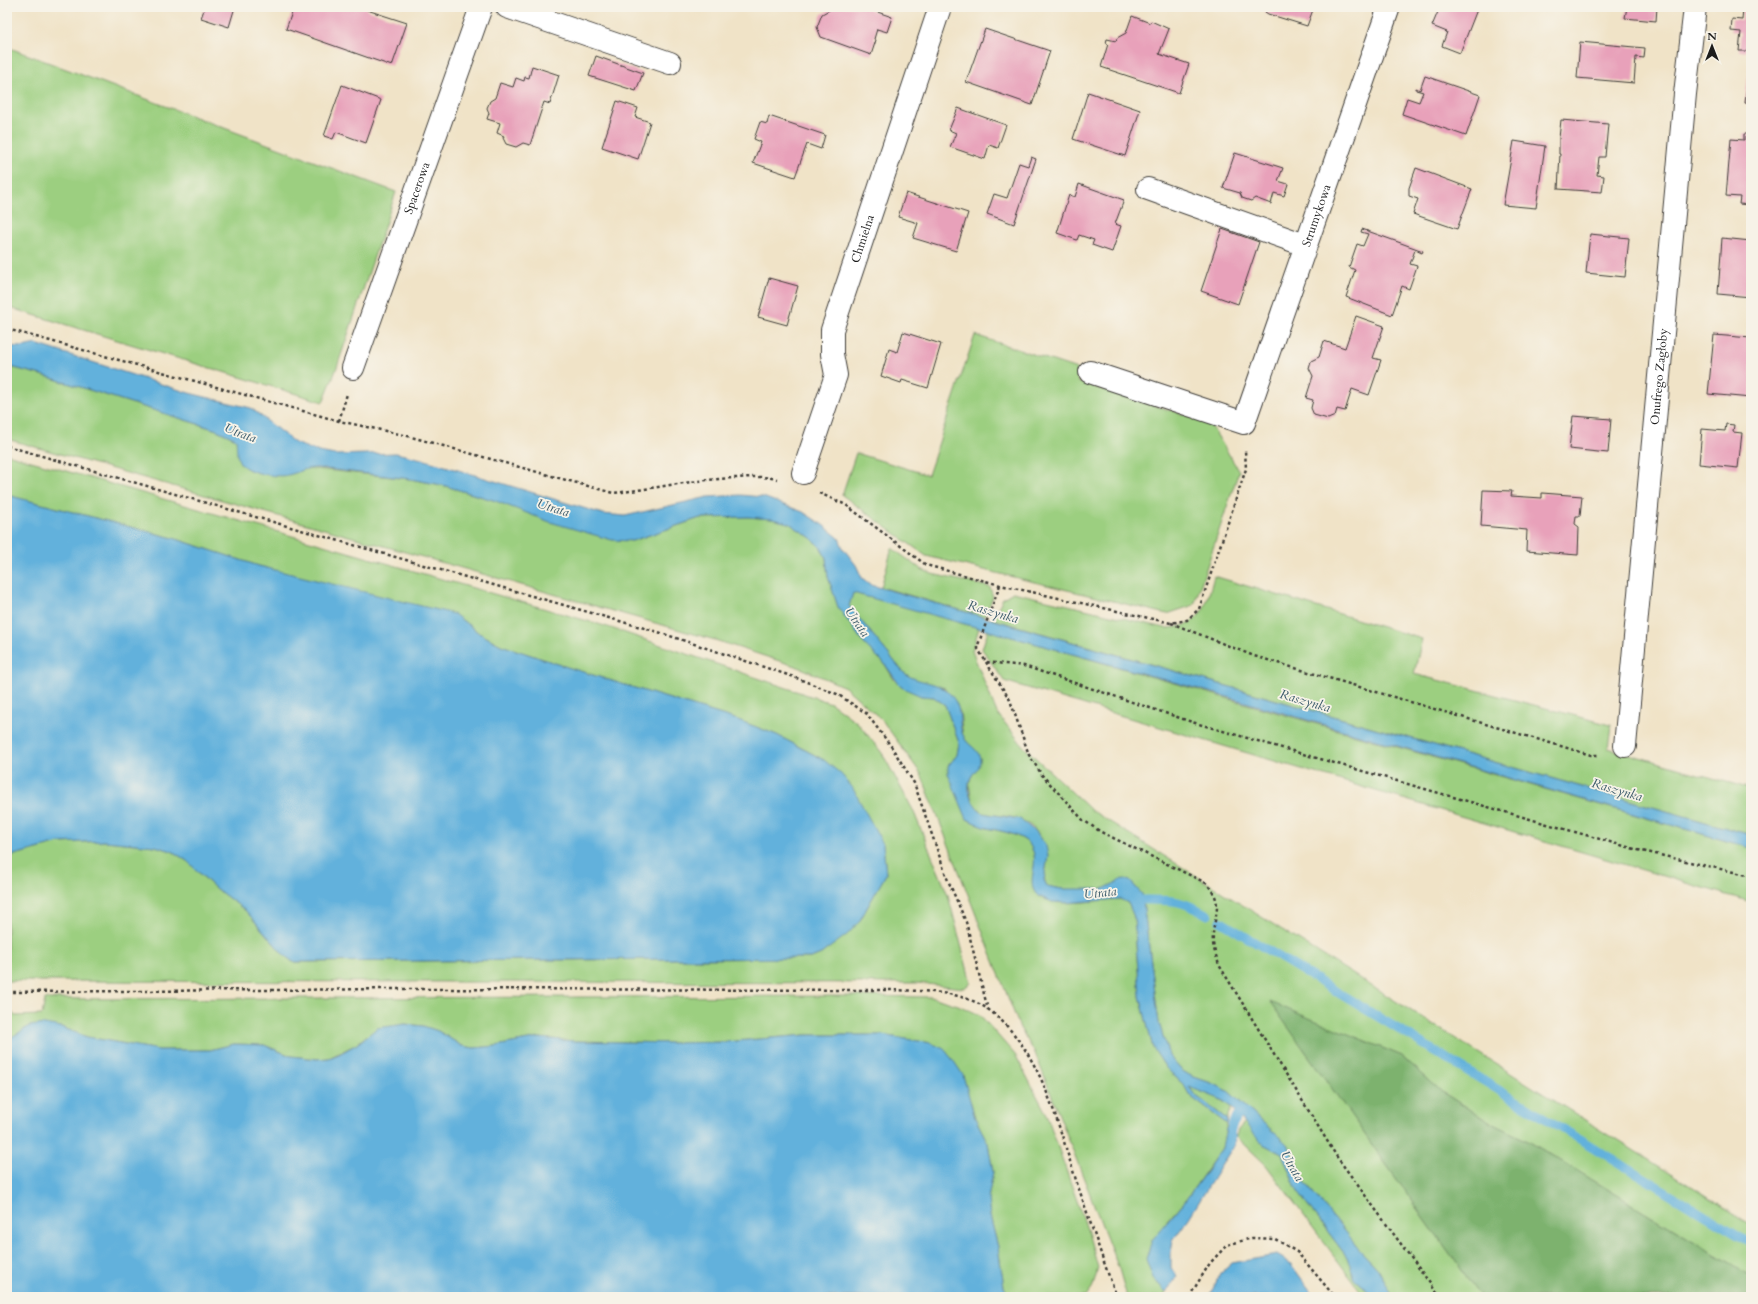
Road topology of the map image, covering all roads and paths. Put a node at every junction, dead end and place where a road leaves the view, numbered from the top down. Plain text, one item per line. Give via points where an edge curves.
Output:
1 (481, 7) edge
2 (507, 7) edge
3 (940, 7) edge
4 (1389, 7) edge
5 (1695, 7) edge
6 (670, 63) dead end
7 (1148, 189) dead end
8 (1305, 246) junction
9 (7, 329) edge
10 (353, 368) dead end
11 (1090, 372) dead end
12 (1244, 423) junction
13 (7, 446) edge
14 (803, 473) joint
15 (766, 477) dead end
16 (1000, 586) junction
17 (1171, 623) junction
18 (986, 662) junction
19 (1625, 746) joint
20 (1751, 876) edge
21 (7, 992) edge
22 (988, 1010) junction
23 (1117, 1297) edge
24 (1189, 1297) edge
25 (1335, 1297) edge
26 (1440, 1297) edge

1 - 10 street, Spacerowa
2 - 6 street
3 - 14 street, Chmielna via 832,330 832,354 836,375
4 - 8 street, Strumykowa
5 - 19 street, Onufrego Zagłoby
7 - 8 street
8 - 12 street, Strumykowa
9 - 15 path via 339,421 404,435 613,492 713,479
11 - 12 street
12 - 17 path via 1246,469 1198,609 1187,620
13 - 22 path via 658,632 837,694 866,713 914,783 947,878 966,922
14 - 16 path via 799,485 846,505 926,565
16 - 17 path
16 - 18 path via 978,649
17 - 19 path via 1254,656 1591,756 1611,754
18 - 20 path via 1024,666 1192,722 1638,850
18 - 26 path via 1010,700 1029,756 1042,775 1083,820 1101,832 1206,883 1211,889 1217,899 1213,942 1219,965 1337,1157
21 - 22 path via 387,989 889,990 931,992 959,998
22 - 23 path via 1011,1032 1035,1067 1052,1107
24 - 25 path via 1210,1263 1227,1245 1252,1238 1275,1239 1297,1252

